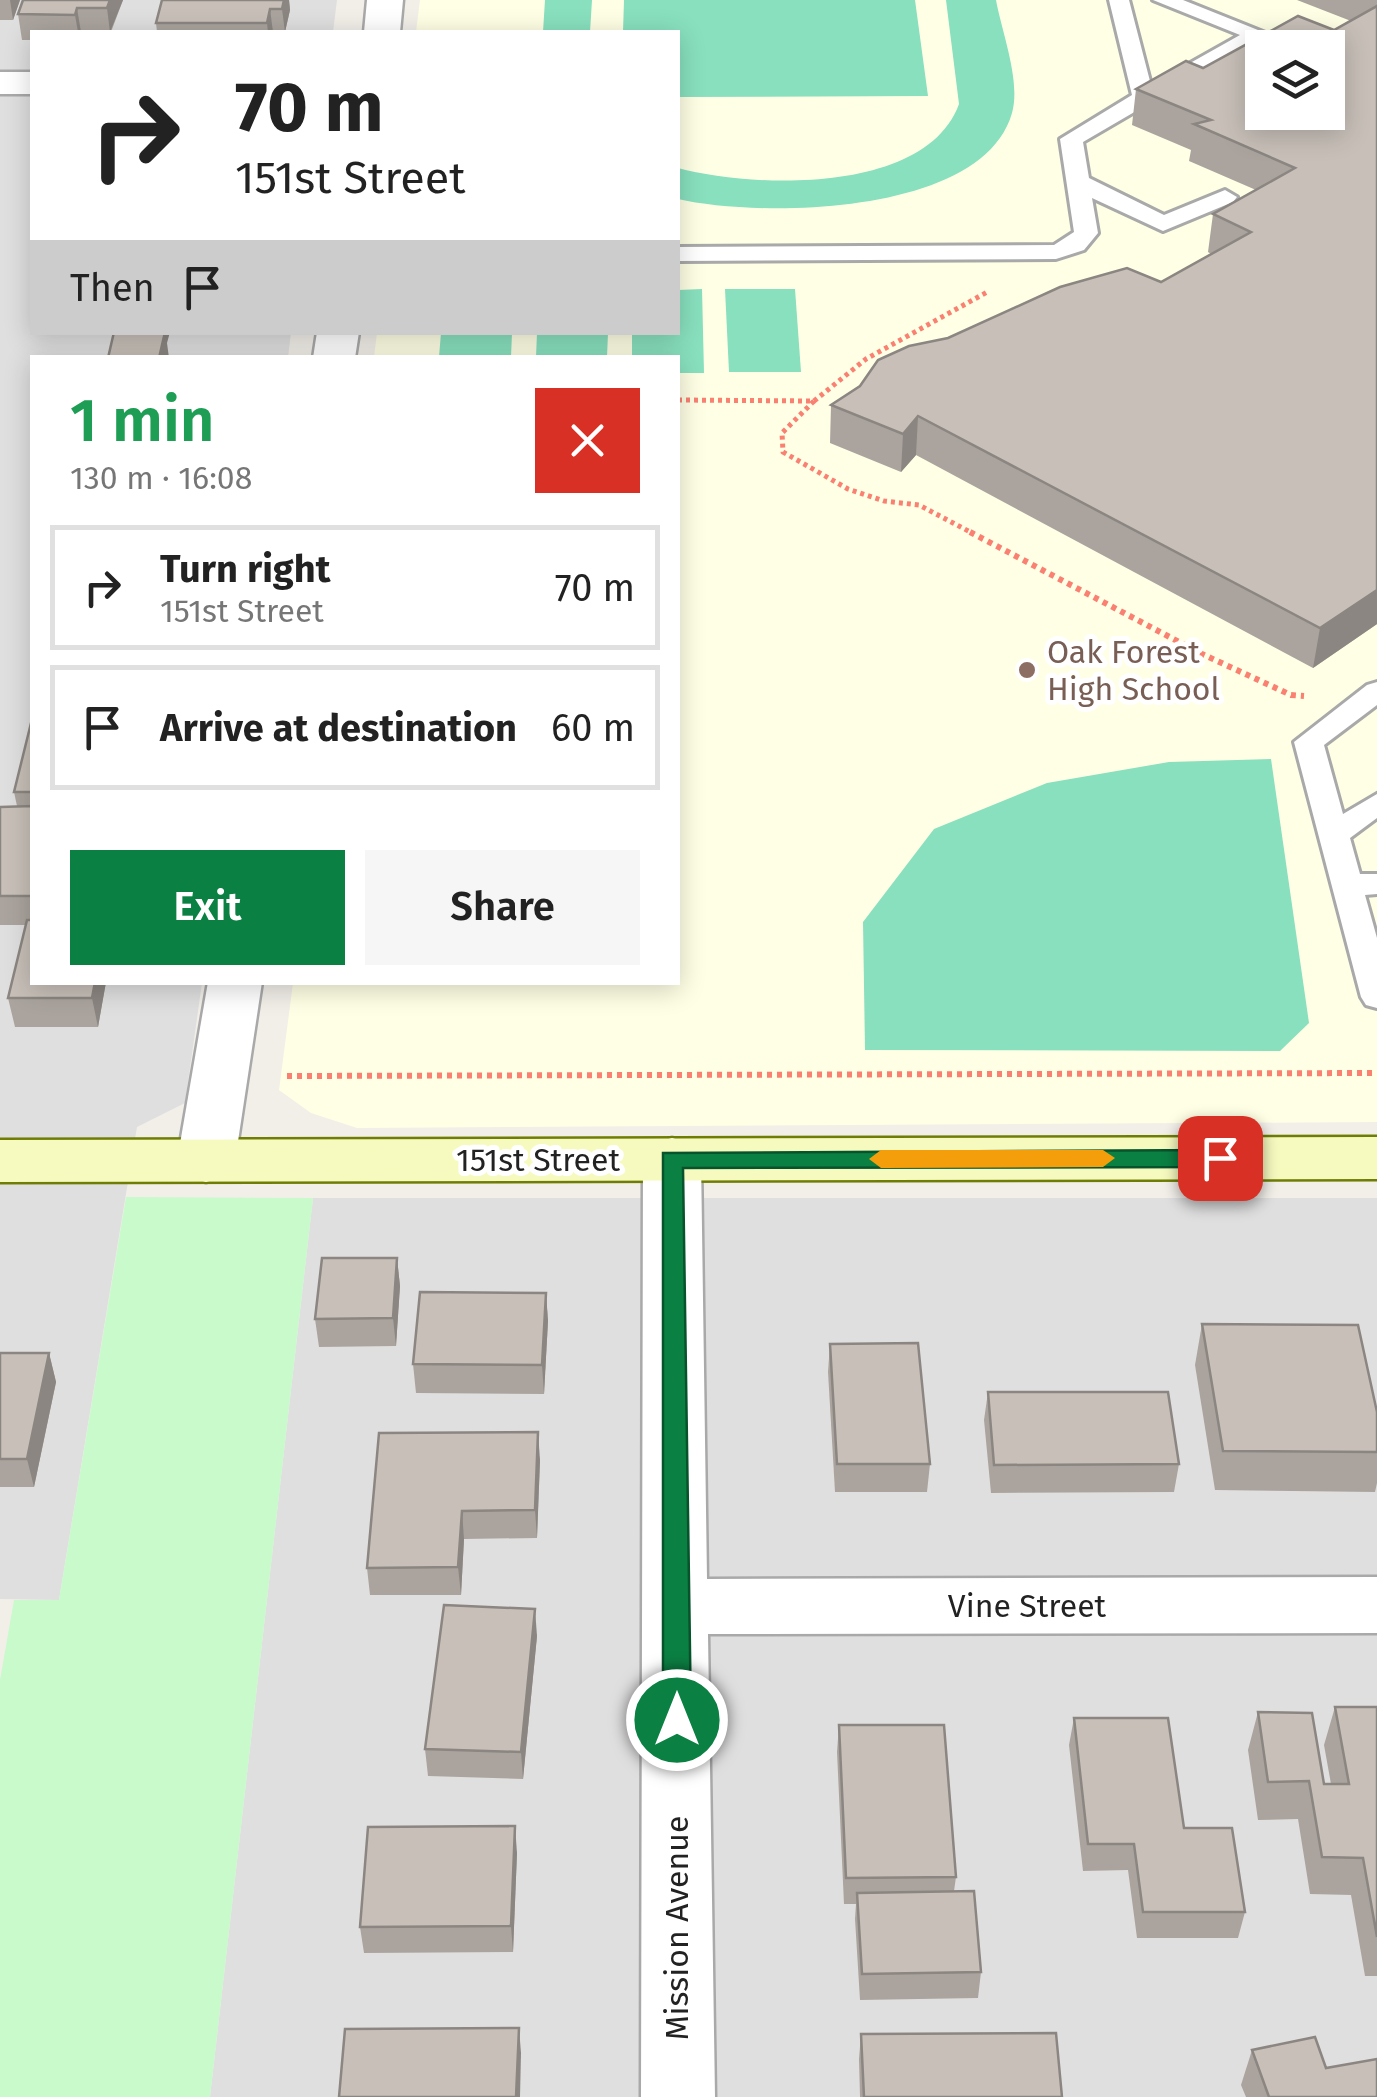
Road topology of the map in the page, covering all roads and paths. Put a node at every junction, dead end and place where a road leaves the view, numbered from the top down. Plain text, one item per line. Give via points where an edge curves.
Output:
1 (384, 0) edge
2 (1120, 0) edge
3 (1163, 0) edge
4 (382, 30) edge
5 (0, 83) edge
6 (30, 83) edge
7 (1144, 98) junction
8 (1078, 182) junction
9 (1224, 196) dead end
10 (680, 254) edge
11 (1002, 288) dead end
12 (680, 400) edge
13 (814, 401) junction
14 (1377, 690) edge
15 (1308, 696) dead end
16 (1377, 804) edge
17 (1332, 837) junction
18 (1377, 884) edge
19 (1345, 885) junction
20 (235, 985) edge
21 (1377, 996) edge
22 (1377, 1073) edge
23 (287, 1076) dead end
24 (1377, 1158) edge
25 (672, 1159) junction
26 (0, 1161) edge
27 (206, 1161) junction
28 (1377, 1605) edge
29 (676, 1607) junction
30 (678, 2097) edge

1 - 4 street
2 - 7 lane
3 - 7 lane via 1257,34
5 - 6 street
7 - 8 lane via 1070,139
8 - 9 lane via 1163,224
8 - 10 lane via 1086,234 1056,252
11 - 13 path via 866,359
12 - 13 path
13 - 15 path via 782,433 783,452 806,468 892,505 919,504 1202,654 1291,695
14 - 17 lane via 1309,742
16 - 17 lane
17 - 19 lane
18 - 19 lane
19 - 21 lane
20 - 27 street
22 - 23 path
24 - 25 street, 151st Street
25 - 27 street, 151st Street
25 - 29 street, Mission Avenue
26 - 27 street, 151st Street
28 - 29 street, Vine Street
29 - 30 street, Mission Avenue

